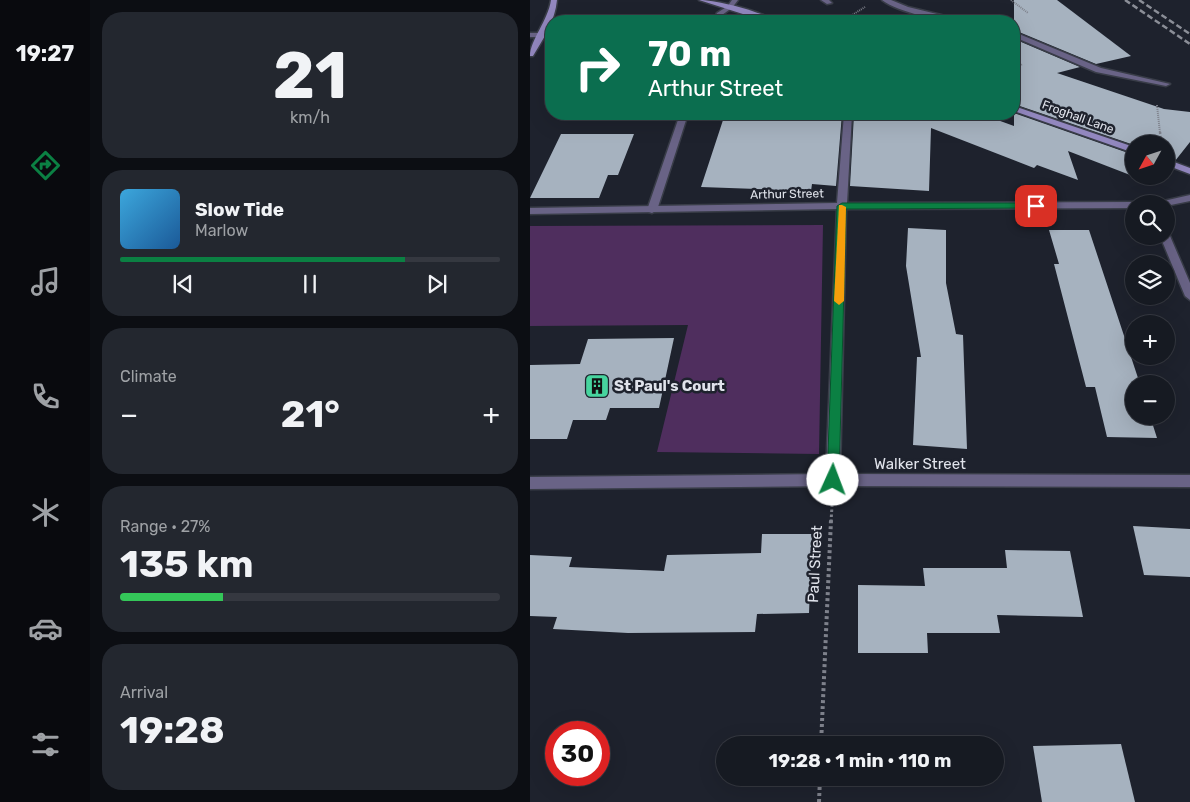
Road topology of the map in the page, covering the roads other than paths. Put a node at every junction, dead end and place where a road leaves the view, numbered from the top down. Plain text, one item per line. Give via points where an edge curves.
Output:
1 (702, 0) edge
2 (735, 0) edge
3 (884, 0) edge
4 (556, 3) edge
5 (730, 7) junction
6 (551, 15) edge
7 (719, 15) edge
8 (753, 15) edge
9 (934, 15) edge
10 (545, 28) edge
11 (530, 35) edge
12 (542, 35) junction
13 (1020, 37) edge
14 (530, 54) edge
15 (1166, 84) dead end
16 (1020, 110) edge
17 (682, 120) edge
18 (848, 120) edge
19 (1125, 147) edge
20 (1175, 165) edge
21 (1190, 171) edge
22 (1190, 198) edge
23 (1175, 201) edge
24 (1125, 205) edge
25 (842, 206) junction
26 (652, 210) junction
27 (530, 211) edge
28 (1169, 245) edge
29 (1190, 296) edge
30 (833, 480) junction
31 (1190, 481) edge
32 (530, 483) edge

1 - 5 street
2 - 5 street
3 - 9 street
4 - 6 street
5 - 7 street
5 - 8 street
10 - 12 street
11 - 12 street
12 - 14 street
13 - 15 street via 1099,70
16 - 19 street, Froghall Lane
17 - 26 street
18 - 25 street
20 - 21 street
22 - 23 street
24 - 25 street, Arthur Street
25 - 26 street, Arthur Street
25 - 30 street
26 - 27 street, Arthur Street
28 - 29 street
30 - 31 street, Walker Street
30 - 32 street, Walker Street

